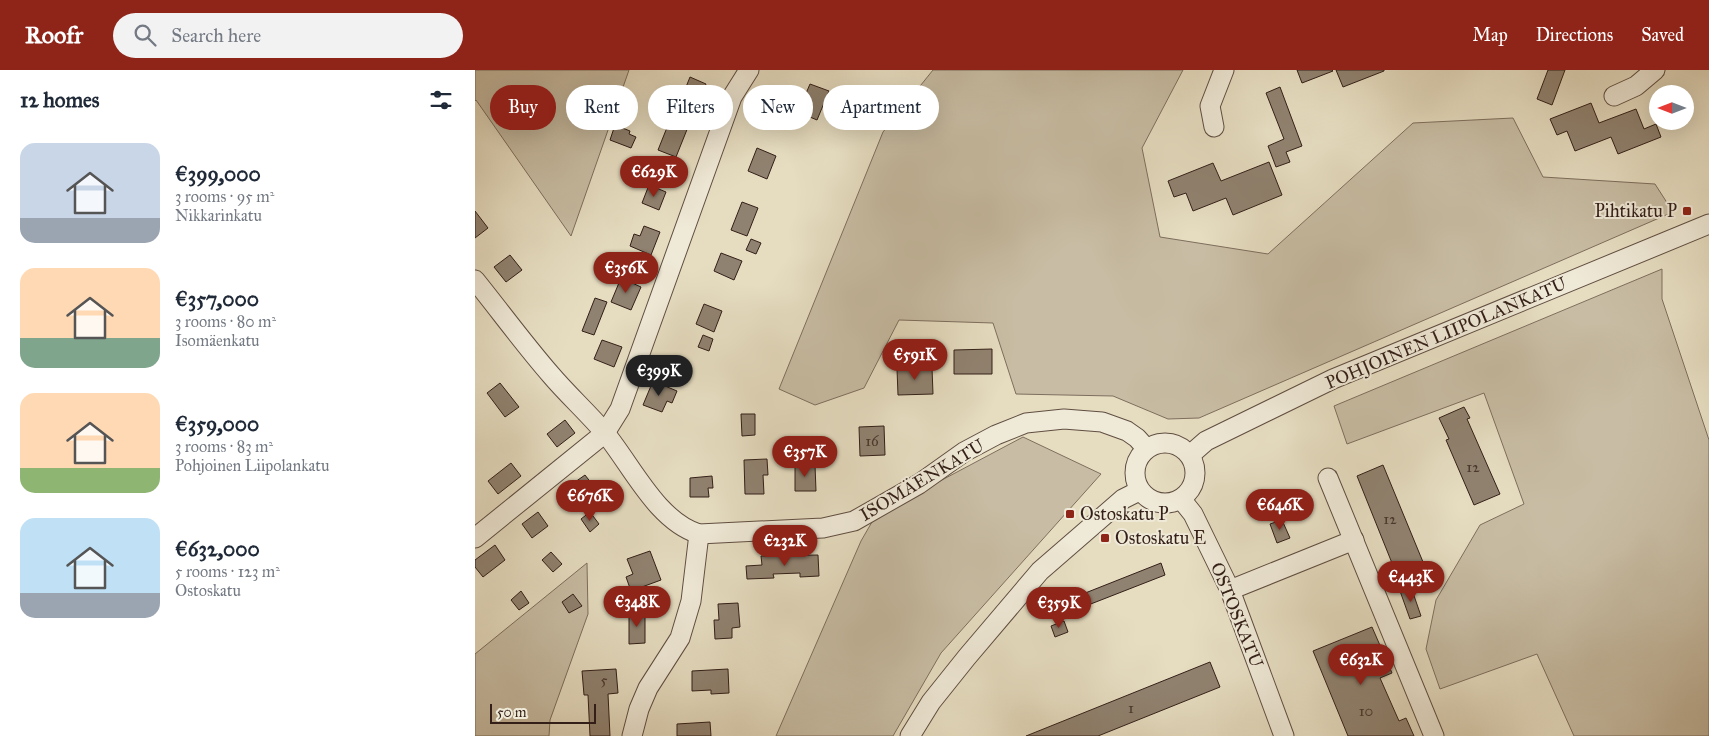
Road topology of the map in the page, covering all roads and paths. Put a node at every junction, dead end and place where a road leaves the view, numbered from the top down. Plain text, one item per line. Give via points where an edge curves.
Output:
1 (749, 70) edge
2 (1223, 70) edge
3 (1655, 70) edge
4 (1614, 96) dead end
5 (1214, 127) dead end
6 (1709, 224) edge
7 (475, 280) edge
8 (482, 302) edge
9 (605, 433) junction
10 (1146, 448) junction
11 (1190, 455) junction
12 (1328, 478) dead end
13 (1139, 491) junction
14 (1181, 499) junction
15 (699, 534) junction
16 (475, 538) edge
17 (1354, 540) junction
18 (1230, 590) junction
19 (632, 736) edge
20 (911, 736) edge
21 (1284, 736) edge
22 (1434, 736) edge

1 - 9 street via 732,97 620,409
2 - 5 street via 1210,106
3 - 4 street via 1636,86
6 - 11 street, POHJOINEN LIIPOLANKATU via 1333,379 1205,441
7 - 8 street
8 - 9 street
9 - 15 street via 657,503 687,530
9 - 16 street
10 - 11 street via 1167,442
10 - 13 street via 1137,459 1134,477
10 - 15 street, ISOMÄENKATU via 1127,430 1102,422 1064,419 1026,423 964,452 919,484 854,521 823,528
11 - 14 street via 1195,478 1189,492
12 - 17 street
13 - 14 street via 1160,504
13 - 20 street via 1123,499 1040,571 937,695
14 - 18 street, OSTOSKATU via 1193,514
15 - 19 street via 691,601 680,638 648,688
17 - 18 street
17 - 22 street
18 - 21 street, OSTOSKATU

